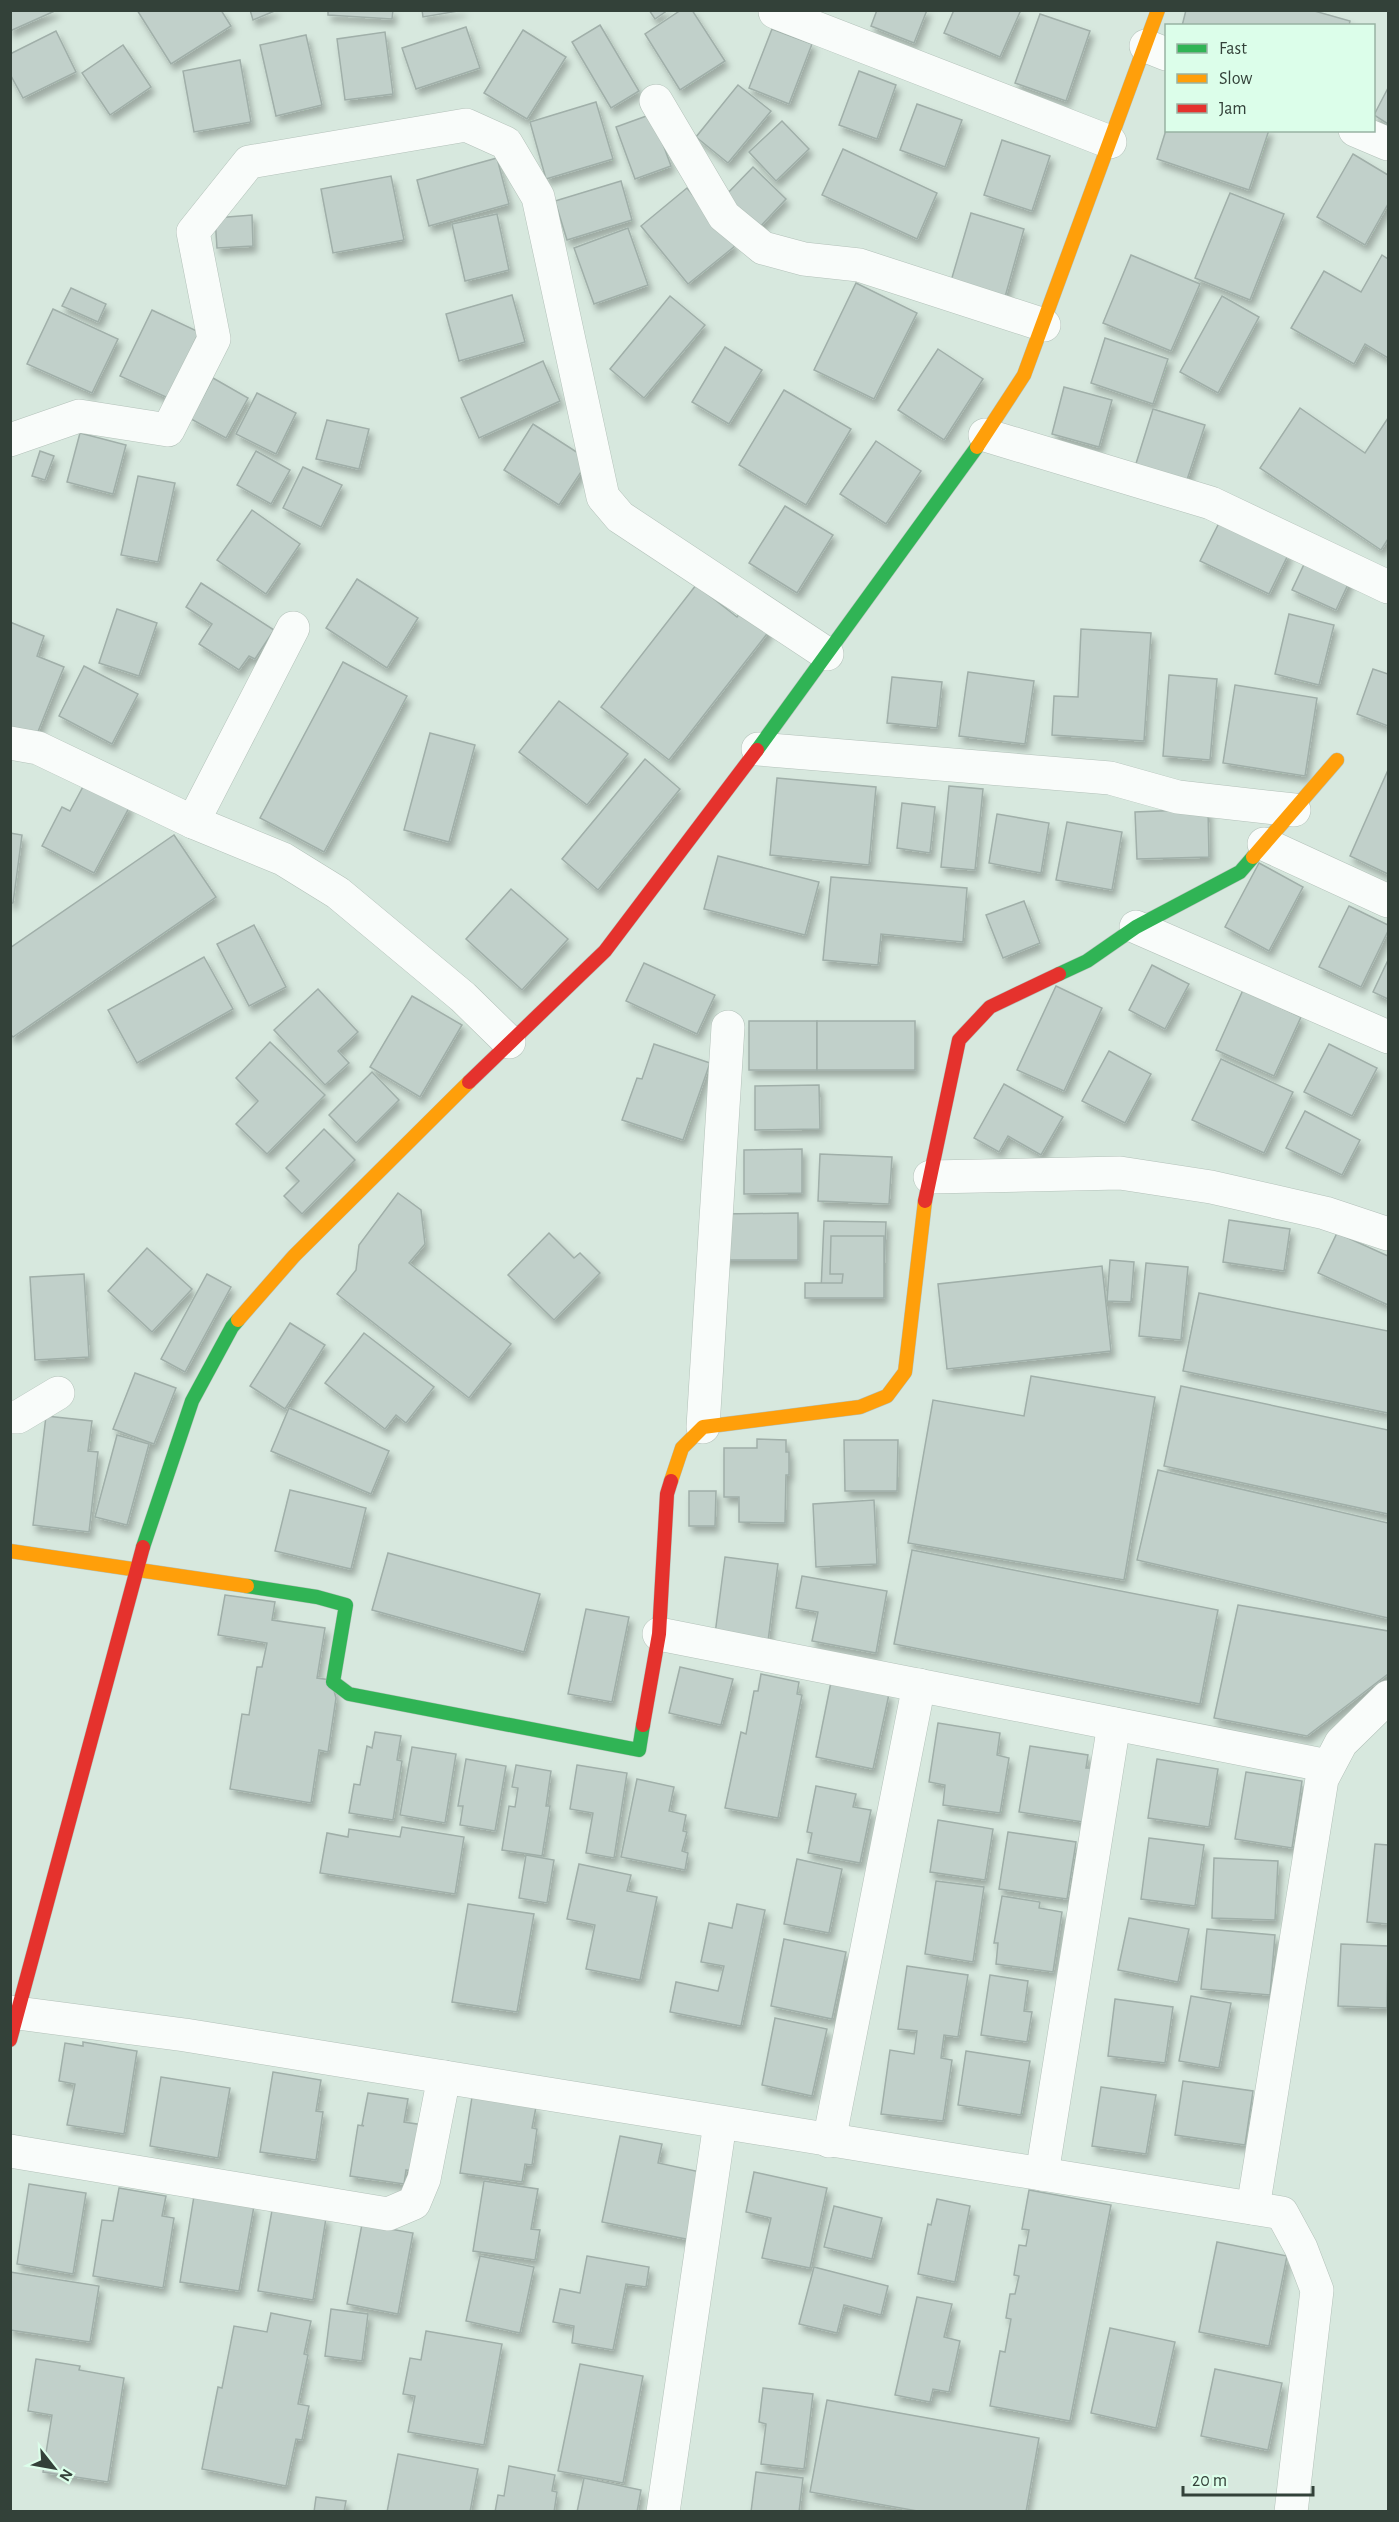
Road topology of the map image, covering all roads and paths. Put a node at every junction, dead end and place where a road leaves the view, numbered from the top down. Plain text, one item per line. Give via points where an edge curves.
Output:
1 (1158, 10) edge
2 (775, 12) dead end
3 (1156, 50) edge
4 (656, 101) dead end
5 (1359, 132) edge
6 (1110, 142) junction
7 (1389, 144) edge
8 (1044, 325) junction
9 (985, 435) junction
10 (10, 440) edge
11 (1389, 587) edge
12 (292, 628) dead end
13 (827, 654) junction
14 (10, 743) edge
15 (758, 749) junction
16 (1337, 760) dead end
17 (1294, 810) junction
18 (193, 822) junction
19 (1264, 844) junction
20 (1389, 901) edge
21 (1136, 927) junction
22 (728, 1027) dead end
23 (1389, 1037) edge
24 (509, 1042) junction
25 (930, 1177) junction
26 (1389, 1234) edge
27 (58, 1393) dead end
28 (10, 1417) edge
29 (703, 1427) junction
30 (10, 1551) edge
31 (136, 1569) junction
32 (659, 1634) junction
33 (920, 1685) junction
34 (1389, 1697) edge
35 (1114, 1724) junction
36 (1328, 1766) junction
37 (13, 2022) edge
38 (444, 2077) junction
39 (720, 2123) junction
40 (829, 2140) junction
41 (10, 2151) edge
42 (1042, 2174) junction
43 (1253, 2208) junction
44 (663, 2511) edge
45 (1291, 2511) edge

1 - 3 street
2 - 6 street
3 - 6 street
4 - 8 street via 724,216 763,248 804,259 859,265
5 - 7 street
6 - 8 street
8 - 9 street via 1024,375
9 - 11 street via 1211,503
9 - 13 street
10 - 13 street via 79,416 168,430 214,339 193,232 249,162 466,125 506,142 538,197 603,497 620,517
12 - 18 street
13 - 15 street
14 - 18 street via 38,748
15 - 17 street via 1110,778 1178,797
15 - 24 street via 605,951
16 - 17 street
17 - 19 street
18 - 24 street via 283,859 338,893 463,997
19 - 20 street
19 - 21 street via 1240,872
21 - 23 street
21 - 25 street via 1087,961 990,1007 959,1040
22 - 29 street
24 - 31 street via 294,1256 232,1327 192,1401
25 - 26 street via 1120,1173 1211,1187 1325,1213
25 - 29 street via 905,1372 887,1396 860,1407
27 - 28 street via 18,1417
29 - 32 street via 682,1449 666,1494
30 - 31 street
31 - 32 street via 346,1605 333,1682 349,1694 639,1749
31 - 37 street
32 - 33 street
33 - 35 street
33 - 40 street
34 - 36 street via 1341,1743
35 - 36 street
35 - 42 street
36 - 43 street via 1322,1779
37 - 38 street via 185,2035
38 - 39 street
38 - 41 street via 424,2179 414,2203 388,2214
39 - 40 street
39 - 44 street
40 - 42 street
42 - 43 street
43 - 45 street via 1282,2213 1317,2290

